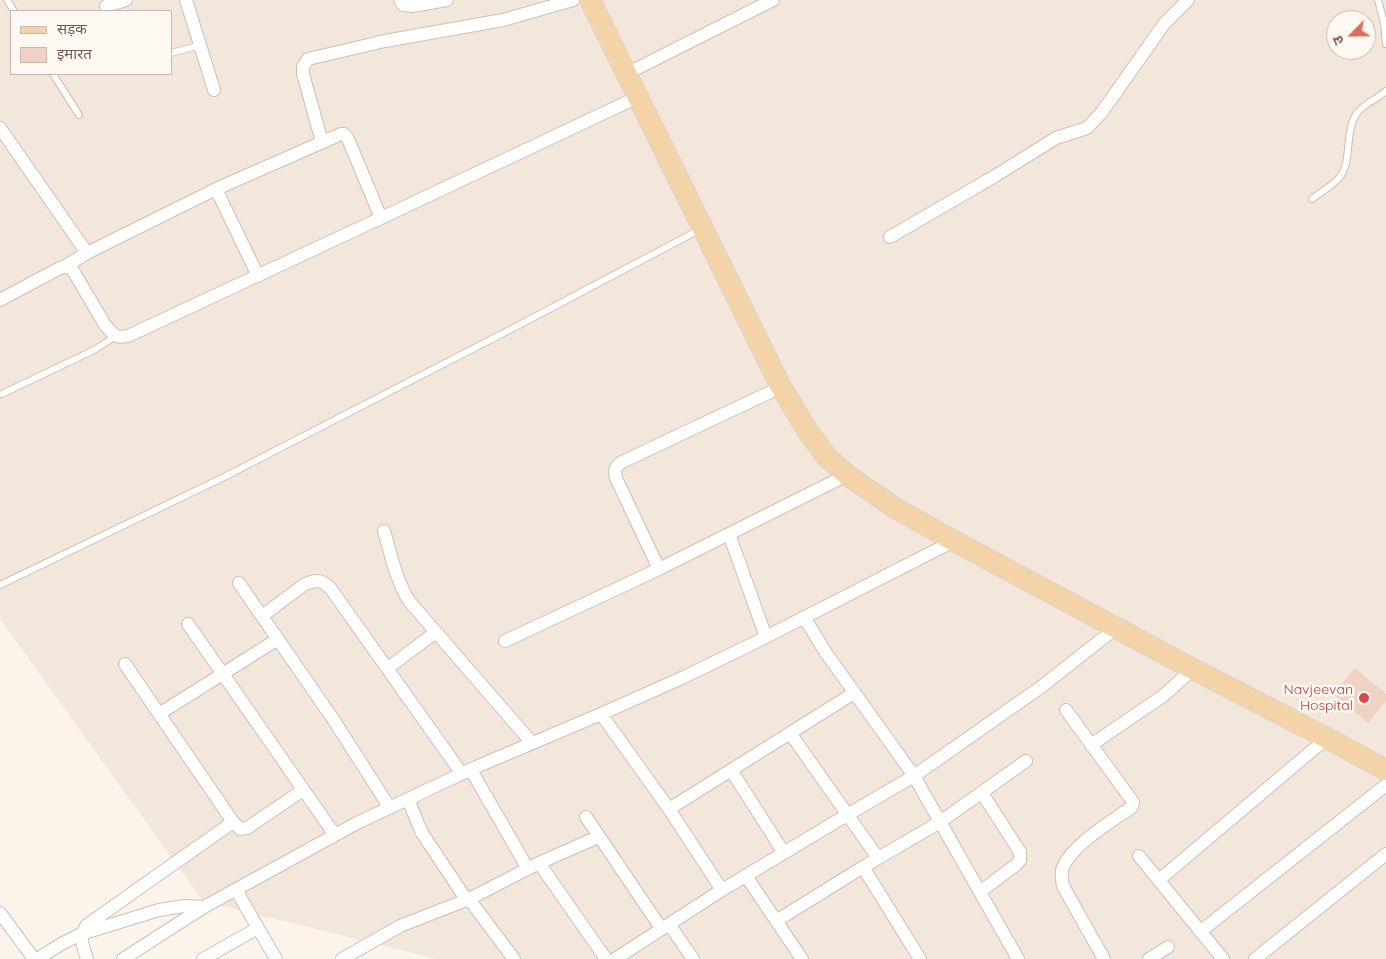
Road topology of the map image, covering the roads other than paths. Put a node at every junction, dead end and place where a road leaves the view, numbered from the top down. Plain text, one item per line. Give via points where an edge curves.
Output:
1 (126, 0) edge
2 (186, 0) edge
3 (400, 0) edge
4 (447, 0) edge
5 (573, 0) edge
6 (590, 0) edge
7 (773, 0) edge
8 (1188, 0) edge
9 (1378, 0) edge
10 (106, 6) dead end
11 (1386, 44) edge
12 (200, 45) junction
13 (172, 53) edge
14 (626, 74) junction
15 (54, 75) edge
16 (214, 90) dead end
17 (1386, 91) edge
18 (638, 96) junction
19 (79, 115) dead end
20 (0, 128) edge
21 (322, 142) junction
22 (216, 189) junction
23 (1312, 199) dead end
24 (382, 218) junction
25 (702, 228) junction
26 (890, 237) dead end
27 (87, 253) junction
28 (64, 267) junction
29 (258, 276) junction
30 (0, 300) edge
31 (116, 336) junction
32 (781, 387) junction
33 (2, 394) dead end
34 (847, 475) junction
35 (384, 532) dead end
36 (729, 534) junction
37 (954, 541) junction
38 (659, 569) junction
39 (239, 583) dead end
40 (0, 585) edge
41 (262, 616) junction
42 (804, 617) junction
43 (188, 624) dead end
44 (1116, 628) junction
45 (436, 632) junction
46 (766, 637) junction
47 (278, 639) junction
48 (505, 641) dead end
49 (125, 664) dead end
50 (388, 668) junction
51 (1193, 670) junction
52 (222, 675) junction
53 (854, 693) junction
54 (1066, 710) dead end
55 (159, 714) junction
56 (601, 714) junction
57 (790, 733) junction
58 (1327, 738) junction
59 (532, 743) junction
60 (1091, 745) junction
61 (1026, 761) dead end
62 (731, 770) junction
63 (1386, 770) edge
64 (466, 772) junction
65 (914, 776) junction
66 (1386, 785) edge
67 (303, 790) junction
68 (982, 793) junction
69 (412, 798) junction
70 (390, 808) junction
71 (669, 809) junction
72 (847, 815) junction
73 (586, 817) dead end
74 (233, 822) junction
75 (940, 822) junction
76 (335, 835) junction
77 (598, 836) junction
78 (784, 853) junction
79 (1386, 854) edge
80 (1139, 856) dead end
81 (878, 858) junction
82 (534, 866) junction
83 (863, 867) junction
84 (746, 876) junction
85 (1159, 880) junction
86 (236, 890) junction
87 (722, 890) junction
88 (980, 892) junction
89 (469, 899) junction
90 (204, 907) junction
91 (0, 913) edge
92 (776, 921) junction
93 (665, 926) junction
94 (258, 928) junction
95 (1201, 931) junction
96 (81, 934) junction
97 (1168, 947) dead end
98 (129, 957) edge
99 (36, 959) edge
100 (87, 959) edge
101 (203, 959) edge
102 (276, 959) edge
103 (342, 959) edge
104 (514, 959) edge
105 (606, 959) edge
106 (615, 959) edge
107 (693, 959) edge
108 (802, 959) edge
109 (920, 959) edge
110 (1018, 959) edge
111 (1104, 959) edge
112 (1149, 959) edge
113 (1223, 959) edge
114 (1255, 959) edge

1 - 10 street
2 - 12 street
3 - 4 street via 403,5 412,6
5 - 21 street via 503,20 308,59 303,74
6 - 14 main road
7 - 14 street
8 - 26 street via 1164,24 1102,112 1087,128 1056,138
9 - 11 lane
12 - 13 lane
12 - 16 street
14 - 18 main road
15 - 19 lane
17 - 23 lane via 1354,117 1344,172
18 - 24 street
18 - 25 main road
20 - 27 street
21 - 22 street
21 - 24 street via 338,134 346,136
22 - 27 street
22 - 29 street
24 - 29 street
25 - 32 main road
25 - 40 lane via 224,477
27 - 28 street
28 - 30 street
28 - 31 street via 72,268 105,325
29 - 31 street via 128,336
31 - 33 lane via 94,350
32 - 34 main road via 826,456
32 - 38 street via 616,466 616,478
34 - 36 street
34 - 37 main road via 895,508
35 - 45 street via 403,591
36 - 38 street
36 - 46 street
37 - 42 street
37 - 44 main road
38 - 48 street
39 - 41 street
41 - 47 street
41 - 50 street via 305,584 313,580 325,583
42 - 46 street
42 - 53 street
43 - 52 street
44 - 51 main road
44 - 65 street via 1041,687
45 - 50 street
45 - 59 street
46 - 56 street
47 - 52 street
47 - 70 street
49 - 55 street
50 - 64 street
51 - 58 main road
51 - 60 street via 1163,696
52 - 55 street
52 - 67 street
53 - 57 street
53 - 65 street
54 - 60 street
55 - 74 street
56 - 59 street
56 - 71 street
57 - 62 street
57 - 72 street
58 - 63 main road
58 - 85 street
59 - 64 street
60 - 111 street via 1133,802 1129,810 1074,852 1062,872 1063,886
61 - 68 street
62 - 71 street
62 - 78 street
64 - 69 street
64 - 82 street
65 - 72 street
65 - 75 street
66 - 95 street
67 - 74 street via 244,829
67 - 76 street
68 - 75 street
68 - 88 street via 1021,856 1017,864
69 - 70 street
69 - 89 street via 410,804 422,832
70 - 76 street
71 - 87 street
72 - 78 street
72 - 81 street
73 - 77 street
74 - 96 street via 93,919
75 - 81 street
75 - 88 street
76 - 86 street
77 - 82 street
77 - 93 street
78 - 84 street
79 - 114 street
80 - 85 street
81 - 83 street
82 - 89 street
82 - 105 street
83 - 92 street
83 - 109 street
84 - 87 street
84 - 92 street
85 - 95 street
86 - 90 street
86 - 94 street
87 - 93 street
88 - 110 street
89 - 103 street via 400,926
89 - 104 street
90 - 96 street via 166,909
90 - 98 street
91 - 99 street
92 - 108 street
93 - 106 street
93 - 107 street
94 - 101 street
94 - 102 street
95 - 113 street
96 - 99 street
96 - 100 street
97 - 112 street

